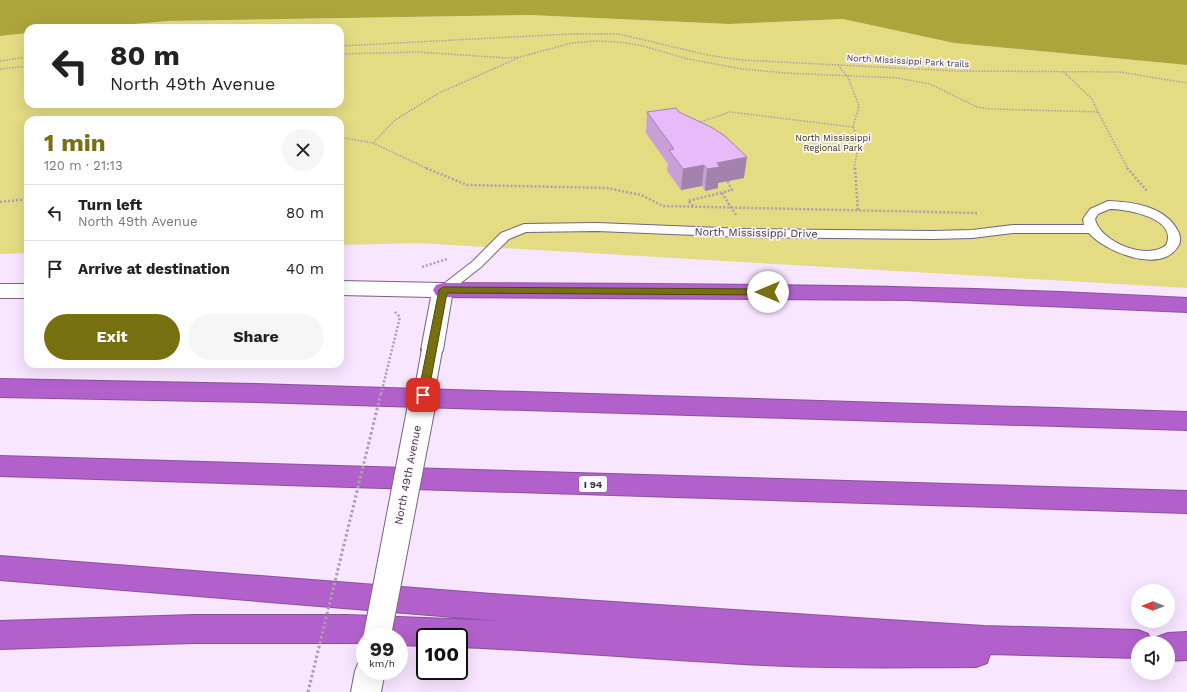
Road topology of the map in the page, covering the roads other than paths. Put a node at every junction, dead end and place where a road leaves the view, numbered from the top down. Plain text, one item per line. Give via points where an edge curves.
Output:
1 (1092, 230) junction
2 (344, 288) edge
3 (443, 290) junction
4 (0, 291) edge
5 (24, 291) edge
6 (1187, 305) edge
7 (0, 388) edge
8 (1187, 421) edge
9 (0, 466) edge
10 (1187, 502) edge
11 (0, 568) edge
12 (379, 628) edge
13 (0, 635) edge
14 (1131, 644) edge
15 (1175, 646) edge
16 (1187, 646) edge
17 (1131, 648) edge
18 (368, 680) edge
19 (366, 692) edge

1 - 1 lane via 1111,245 1140,254 1166,254 1178,243 1178,235 1163,219 1121,205 1102,207 1090,214
1 - 3 lane, North Mississippi Drive via 1013,229 932,235 745,233 597,227 524,228 505,236 477,264
2 - 3 street
3 - 6 highway via 917,293
3 - 12 street, North 49th Avenue, bridge
4 - 5 street
7 - 8 highway via 272,393
9 - 10 highway, I 94
11 - 14 highway via 492,607 880,634
13 - 17 highway via 193,629 347,629 559,637 826,653 1001,653
15 - 16 highway
18 - 19 street

